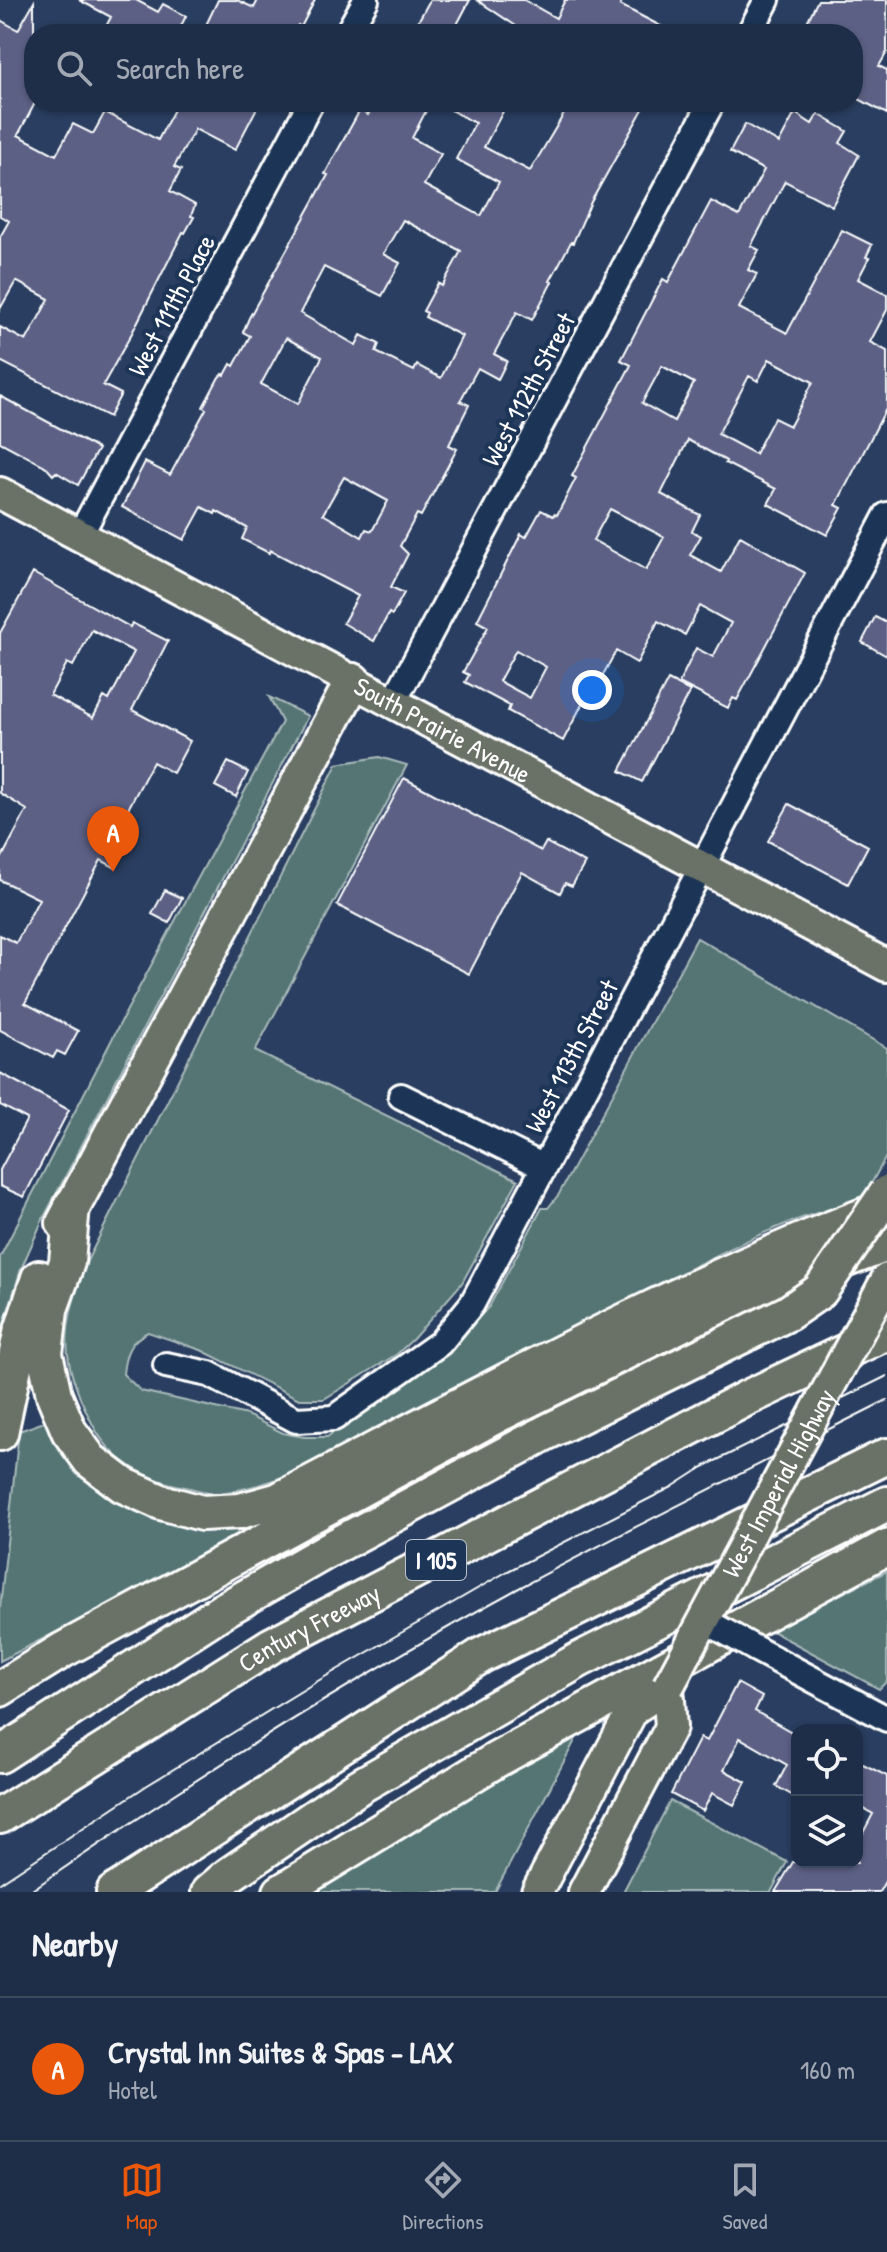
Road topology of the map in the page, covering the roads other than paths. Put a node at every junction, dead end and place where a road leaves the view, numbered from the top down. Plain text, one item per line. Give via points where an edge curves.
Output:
1 (366, 0) edge
2 (767, 0) edge
3 (353, 24) edge
4 (754, 24) edge
5 (306, 112) edge
6 (707, 112) edge
7 (0, 493) edge
8 (887, 515) edge
9 (80, 535) junction
10 (353, 681) junction
11 (393, 703) junction
12 (702, 867) junction
13 (887, 966) edge
14 (401, 1096) dead end
15 (544, 1167) junction
16 (887, 1193) edge
17 (72, 1205) junction
18 (887, 1207) edge
19 (887, 1244) edge
20 (887, 1279) edge
21 (887, 1332) edge
22 (166, 1365) dead end
23 (0, 1433) edge
24 (887, 1456) edge
25 (887, 1504) edge
26 (887, 1547) edge
27 (704, 1620) junction
28 (668, 1687) junction
29 (0, 1689) edge
30 (887, 1719) edge
31 (0, 1755) edge
32 (0, 1816) edge
33 (114, 1892) edge
34 (209, 1892) edge
35 (281, 1892) edge
36 (537, 1892) edge
37 (584, 1892) edge

1 - 3 street
2 - 4 street
5 - 9 street, West 111th Place
6 - 11 street, West 112th Street
7 - 9 main road, South Prairie Avenue
8 - 12 street, West 113th Street
9 - 10 main road, South Prairie Avenue
10 - 11 main road, South Prairie Avenue
10 - 17 highway
11 - 12 main road, South Prairie Avenue
12 - 13 main road, South Prairie Avenue
12 - 15 street, West 113th Street
14 - 15 street
15 - 22 street, West 113th Street via 472,1304 440,1343 334,1418 296,1420 209,1374
16 - 31 highway, bridge via 820,1291 788,1313 547,1432 330,1549 222,1611
17 - 18 highway via 67,1262 50,1309 45,1354 69,1431 90,1460 123,1485 202,1513 240,1511 277,1501 650,1308 801,1239
17 - 23 highway via 21,1334
19 - 29 highway via 708,1311 495,1416
20 - 27 main road, West Imperial Highway, bridge
21 - 32 highway, Century Freeway / I 105 via 747,1398 272,1645
24 - 33 highway via 482,1655
25 - 34 highway via 579,1660 360,1786
26 - 35 highway via 496,1760
27 - 28 main road, West Imperial Highway, bridge
27 - 30 street, bridge
28 - 36 main road, West Imperial Highway via 633,1709
28 - 37 main road via 671,1727

